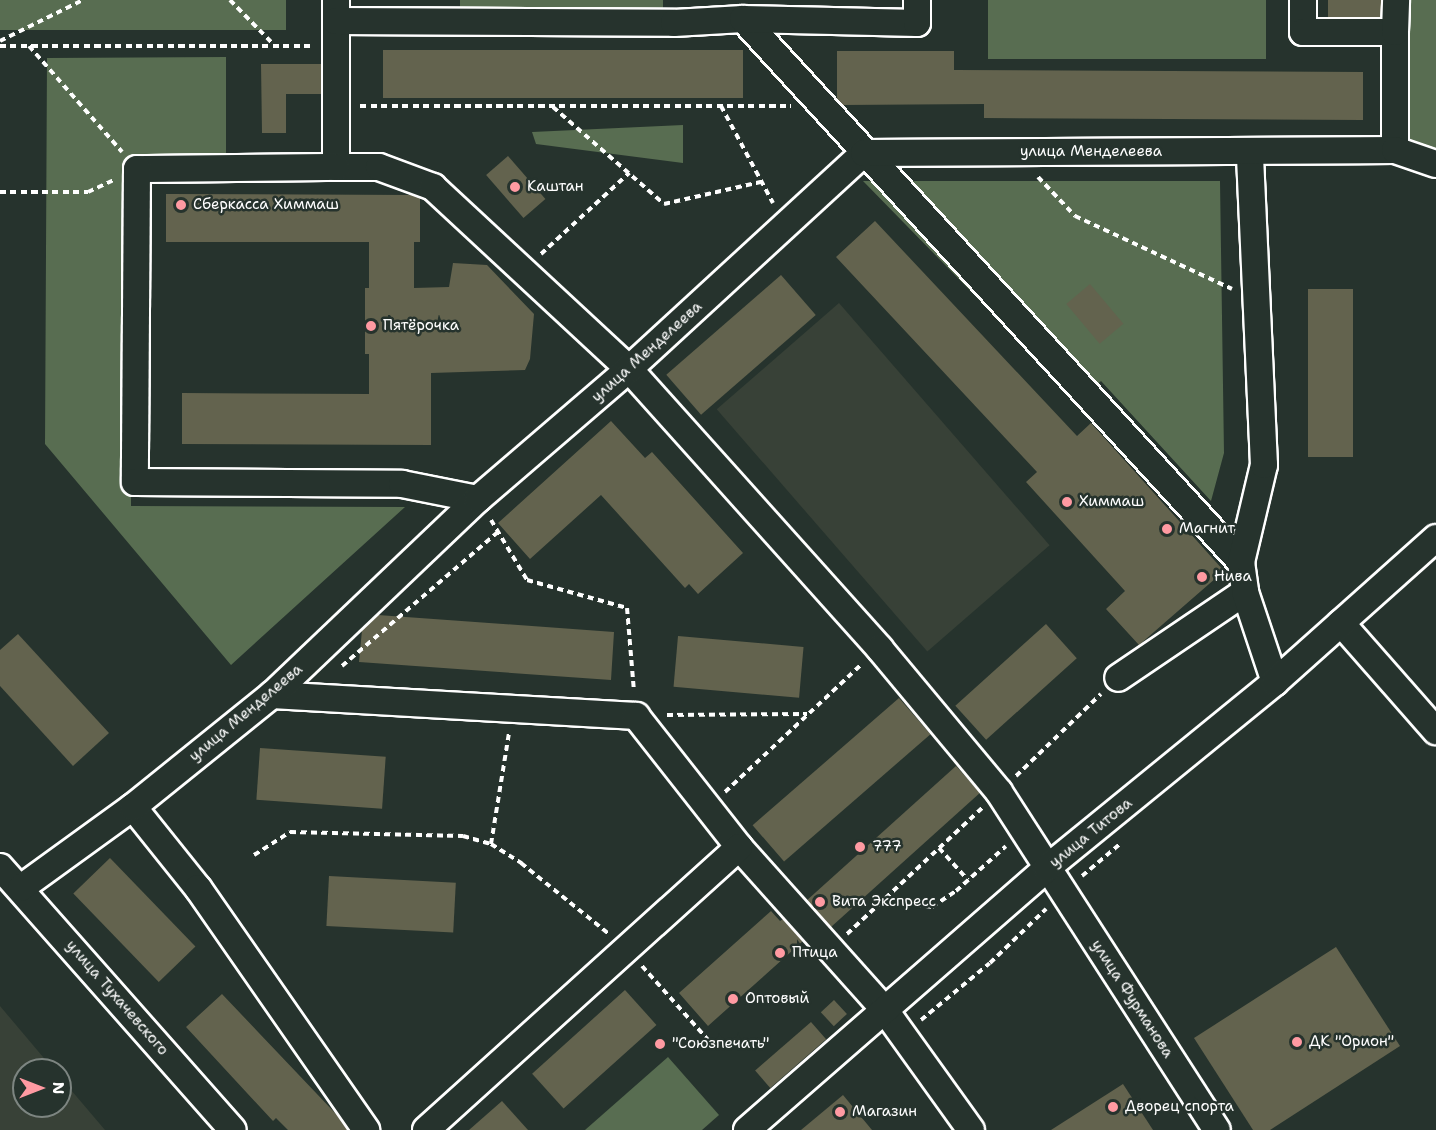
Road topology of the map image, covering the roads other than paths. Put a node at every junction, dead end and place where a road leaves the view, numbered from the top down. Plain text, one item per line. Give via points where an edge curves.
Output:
1 (917, 0) edge
2 (1303, 0) edge
3 (1396, 0) edge
4 (743, 19) junction
5 (336, 22) edge
6 (1395, 32) junction
7 (1395, 150) junction
8 (1250, 152) junction
9 (864, 153) junction
10 (1436, 164) edge
11 (336, 167) junction
12 (629, 369) junction
13 (478, 499) junction
14 (1436, 538) edge
15 (1241, 562) junction
16 (1245, 592) junction
17 (1341, 623) junction
18 (1118, 678) dead end
19 (1275, 682) junction
20 (272, 695) junction
21 (1436, 731) edge
22 (133, 807) junction
23 (739, 847) junction
24 (0, 867) edge
25 (1047, 868) junction
26 (21, 888) junction
27 (884, 1009) junction
28 (233, 1130) edge
29 (366, 1130) edge
30 (426, 1130) edge
31 (747, 1130) edge
32 (971, 1130) edge
33 (1217, 1130) edge

1 - 4 street via 917,23
2 - 6 street via 1303,32
3 - 6 street
4 - 5 street via 674,23
4 - 9 street
5 - 11 street
6 - 7 street
7 - 8 street, улица Менделеева
7 - 10 street, улица Менделеева
8 - 9 street, улица Менделеева
8 - 15 street via 1264,465
9 - 12 street, улица Менделеева
9 - 15 street
11 - 12 street, улица Фурманова via 379,167 433,187
11 - 13 street, улица Фурманова via 137,169 135,482 402,484
12 - 13 street, улица Менделеева
12 - 25 street, улица Фурманова via 880,648 999,792
13 - 20 street, улица Менделеева
14 - 17 street, улица Титова
15 - 16 street
16 - 18 street
16 - 19 street
17 - 19 street, улица Титова
17 - 21 street
19 - 25 street, улица Титова
20 - 22 street, улица Менделеева
20 - 23 street via 636,716
22 - 26 street, улица Менделеева
22 - 29 street via 198,888
23 - 27 street
23 - 30 street
24 - 26 street, улица Тухачевского
25 - 27 street, улица Титова
25 - 33 street, улица Фурманова
26 - 28 street, улица Тухачевского
27 - 31 street, улица Титова
27 - 32 street

